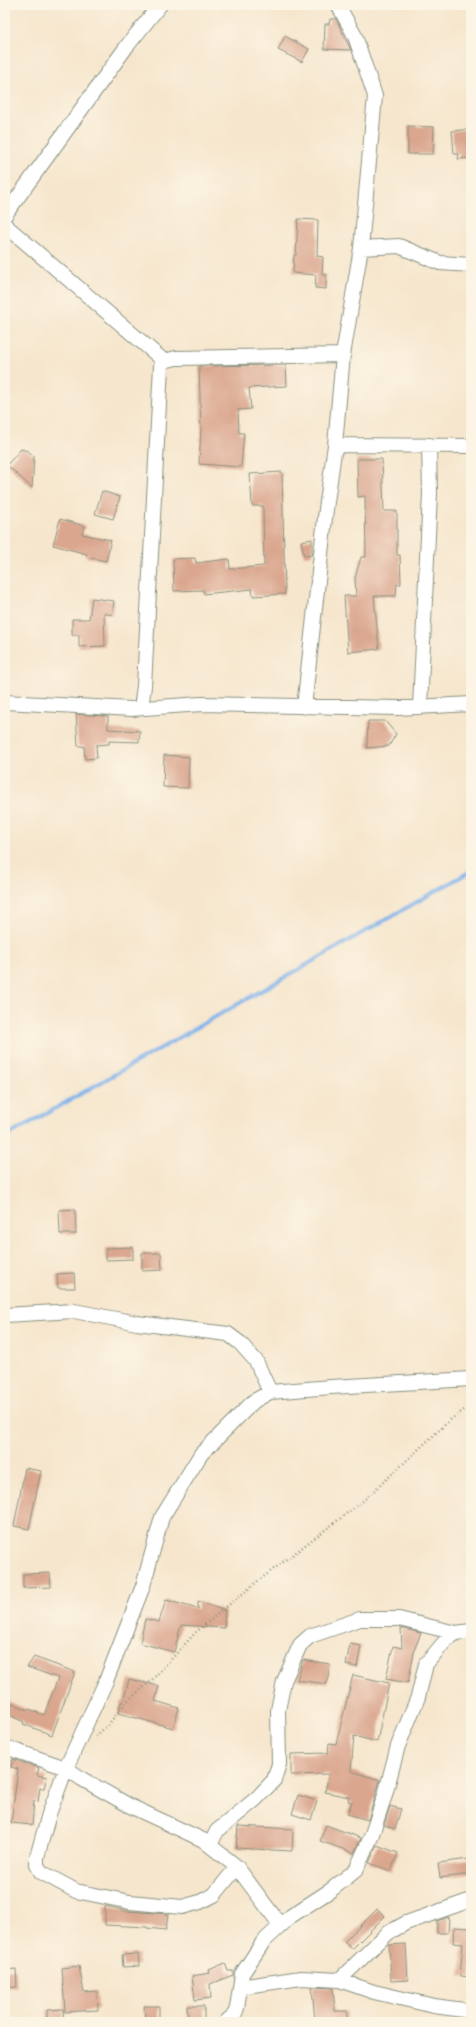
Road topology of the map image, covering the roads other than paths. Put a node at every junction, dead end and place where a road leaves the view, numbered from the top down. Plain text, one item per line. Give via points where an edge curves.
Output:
1 (160, 5) edge
2 (338, 5) edge
3 (5, 215) edge
4 (5, 224) edge
5 (361, 248) junction
6 (471, 264) edge
7 (343, 355) junction
8 (164, 361) junction
9 (335, 445) junction
10 (429, 446) junction
11 (471, 446) edge
12 (5, 702) edge
13 (471, 704) edge
14 (304, 707) junction
15 (420, 707) junction
16 (141, 708) junction
17 (5, 1315) edge
18 (471, 1378) edge
19 (270, 1392) junction
20 (471, 1631) edge
21 (456, 1633) junction
22 (5, 1747) edge
23 (66, 1768) junction
24 (210, 1845) junction
25 (237, 1866) junction
26 (471, 1900) edge
27 (281, 1926) junction
28 (339, 1980) junction
29 (240, 1987) junction
30 (471, 2011) edge
31 (226, 2022) edge

1 - 3 street via 127,46
2 - 5 street via 355,36 375,96
4 - 8 street
5 - 6 street via 399,246 440,263
5 - 7 street
7 - 8 street via 176,358
7 - 9 street
8 - 16 street via 159,372 157,447
9 - 10 street
9 - 14 street
10 - 11 street
10 - 15 street via 430,492
12 - 16 street
13 - 15 street
14 - 15 street
14 - 16 street via 200,704
17 - 19 street via 74,1311 137,1323 228,1334 256,1361
18 - 19 street
19 - 23 street via 254,1401 202,1454 162,1517 142,1586 106,1682
20 - 21 street
21 - 24 street via 399,1619 360,1619 310,1636 300,1645 284,1681 278,1710 279,1764 274,1780 256,1799 217,1831
21 - 27 street via 446,1640 426,1664 418,1697 398,1746 374,1830 356,1870 291,1916
22 - 23 street
23 - 24 street via 130,1806
23 - 25 street via 37,1857 37,1865 42,1872 76,1891 130,1902 182,1907 214,1895
24 - 25 street
25 - 27 street
26 - 28 street via 406,1923 388,1933
27 - 29 street via 263,1942 242,1974
28 - 29 street via 301,1978
28 - 30 street via 374,1992 434,2006
29 - 31 street via 235,2014

